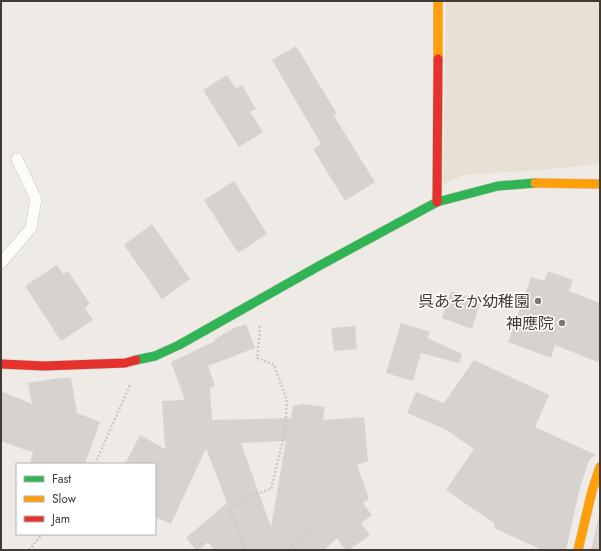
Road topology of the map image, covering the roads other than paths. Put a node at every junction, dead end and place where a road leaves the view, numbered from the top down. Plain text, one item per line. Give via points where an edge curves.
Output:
1 (438, 1) edge
2 (18, 159) dead end
3 (600, 184) edge
4 (437, 202) junction
5 (1, 263) edge
6 (1, 364) edge
7 (600, 467) edge
8 (578, 550) edge

1 - 4 street
2 - 5 lane via 36,199 31,228
3 - 4 street via 534,183 498,186
4 - 6 street via 155,356 125,363 44,366
7 - 8 street

